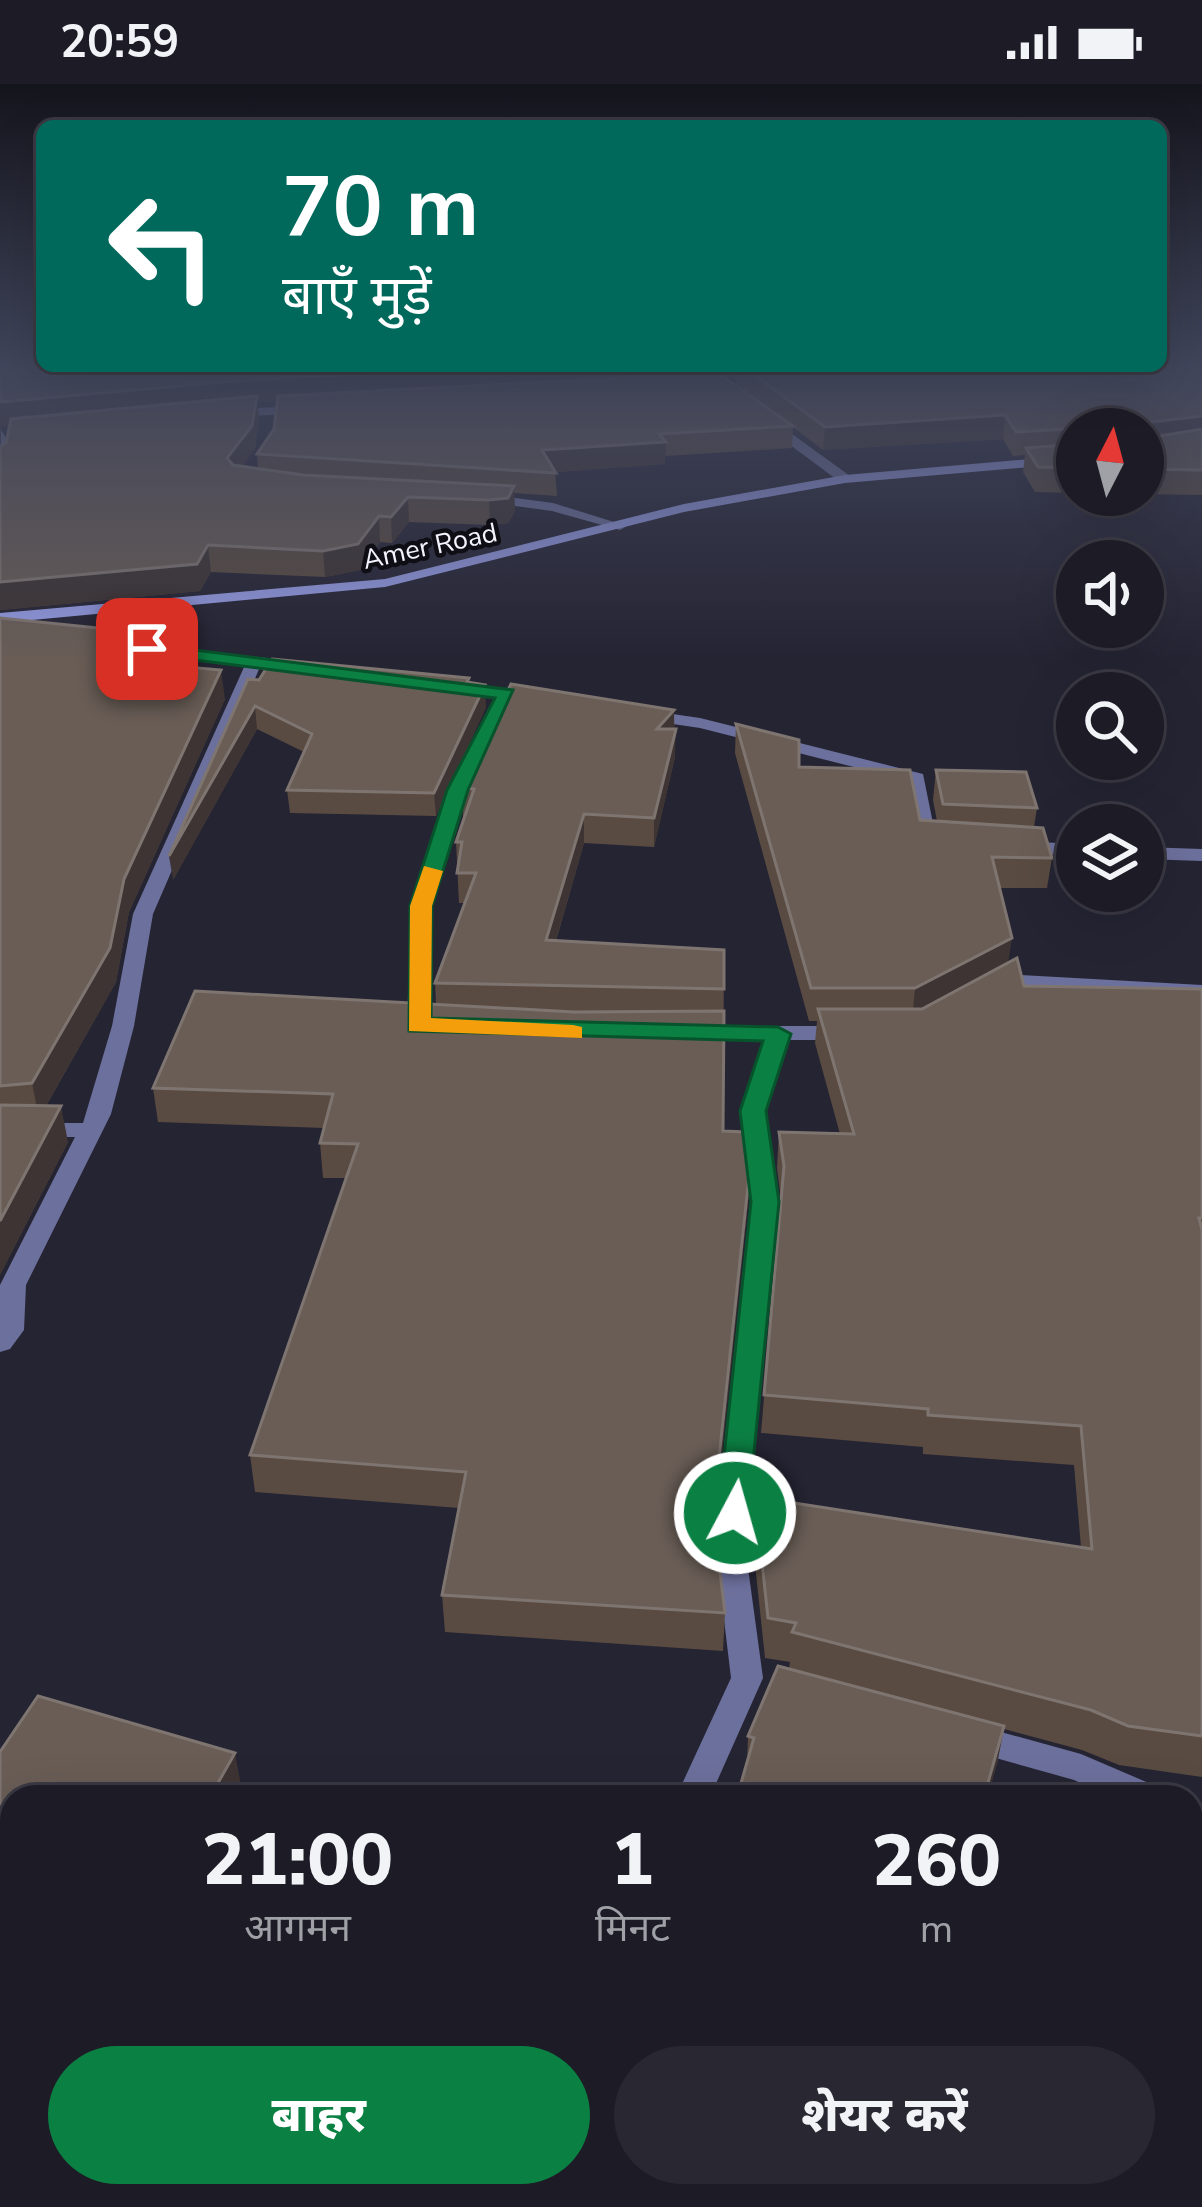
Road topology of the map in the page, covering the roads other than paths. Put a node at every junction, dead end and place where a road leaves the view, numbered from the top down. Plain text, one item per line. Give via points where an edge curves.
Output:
1 (823, 463) edge
2 (1030, 463) edge
3 (844, 479) junction
4 (472, 497) edge
5 (620, 526) junction
6 (0, 618) edge
7 (0, 636) edge
8 (22, 637) edge
9 (117, 646) edge
10 (255, 661) junction
11 (324, 669) edge
12 (506, 694) edge
13 (614, 710) edge
14 (949, 844) edge
15 (991, 846) edge
16 (1056, 849) edge
17 (1164, 854) edge
18 (1202, 855) edge
19 (1202, 991) edge
20 (969, 1001) edge
21 (440, 1026) edge
22 (665, 1033) edge
23 (871, 1033) edge
24 (778, 1034) junction
25 (0, 1130) edge
26 (91, 1130) junction
27 (0, 1342) edge
28 (747, 1678) junction
29 (790, 1690) edge
30 (941, 1730) edge
31 (698, 1785) edge
32 (1119, 1785) edge

1 - 3 street
2 - 3 main road, Amer Road
3 - 5 main road, Amer Road
4 - 5 street
5 - 6 main road, Amer Road via 385,584
7 - 8 street
9 - 10 street
10 - 11 street
10 - 26 street via 143,914 123,1026
12 - 21 street via 458,790 421,906 418,1025
13 - 14 street via 700,723 917,778 927,843
15 - 16 street
17 - 18 street
19 - 20 street via 1003,980
22 - 24 street
23 - 24 street
24 - 28 street via 753,1111 765,1202 731,1553
25 - 26 street
26 - 27 street via 13,1285 10,1330
28 - 29 street
28 - 31 street
30 - 32 street

